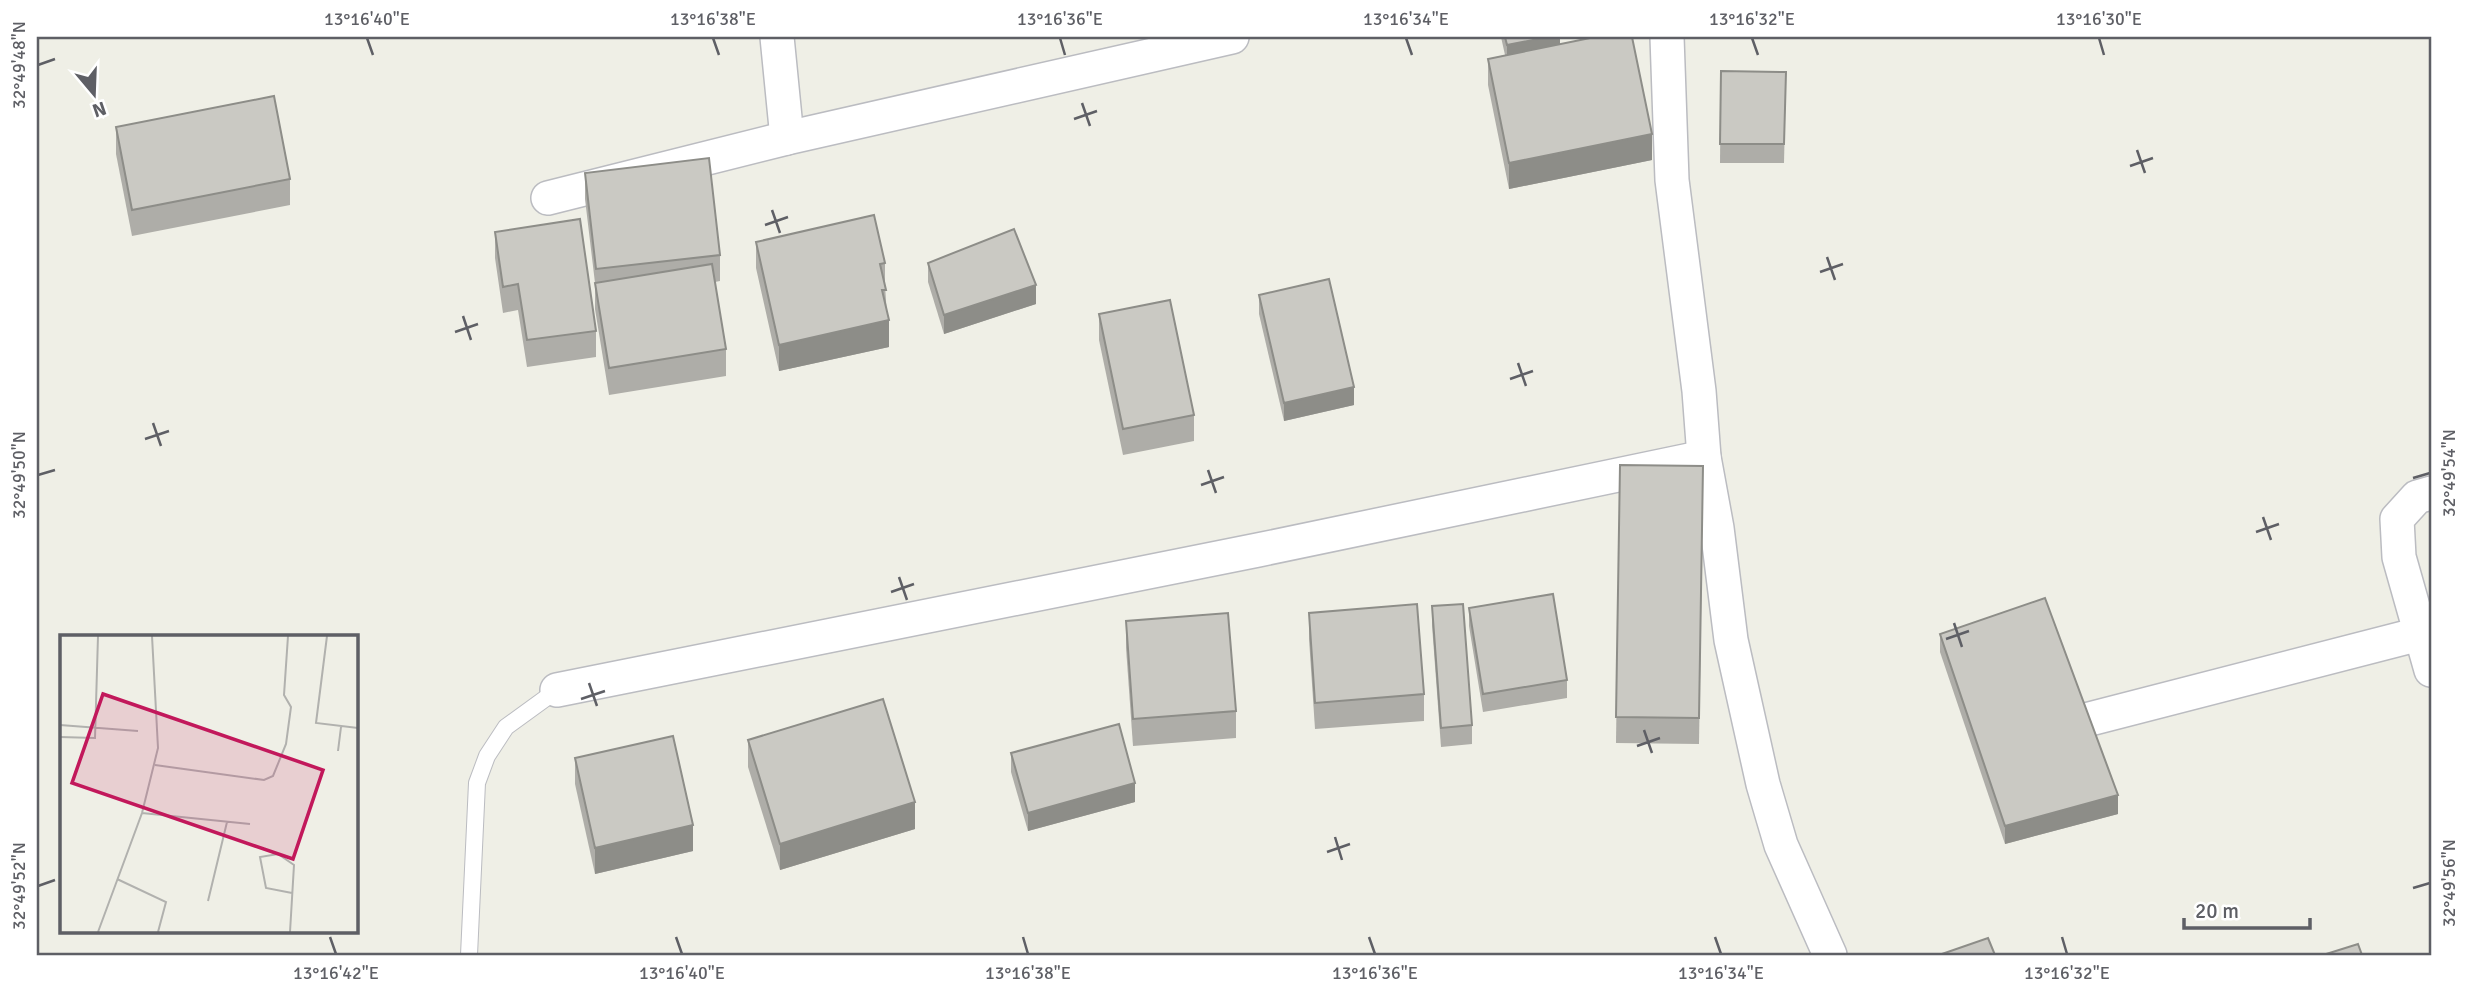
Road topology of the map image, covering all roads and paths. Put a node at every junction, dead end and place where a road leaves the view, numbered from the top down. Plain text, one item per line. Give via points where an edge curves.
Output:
1 (777, 37) edge
2 (1232, 37) edge
3 (1667, 37) edge
4 (787, 138) junction
5 (548, 198) dead end
6 (1703, 457) junction
7 (2431, 493) edge
8 (2426, 633) edge
9 (2431, 670) edge
10 (557, 690) joint
11 (2012, 738) edge
12 (469, 955) edge
13 (1830, 955) edge

1 - 4 street
2 - 4 street
3 - 6 street via 1672,180
4 - 5 street
6 - 10 street
6 - 13 street via 1731,640 1763,783 1781,845
7 - 8 street via 2417,497 2398,519 2399,557
8 - 9 street
8 - 11 street
10 - 12 lane via 506,727 487,756 477,783

